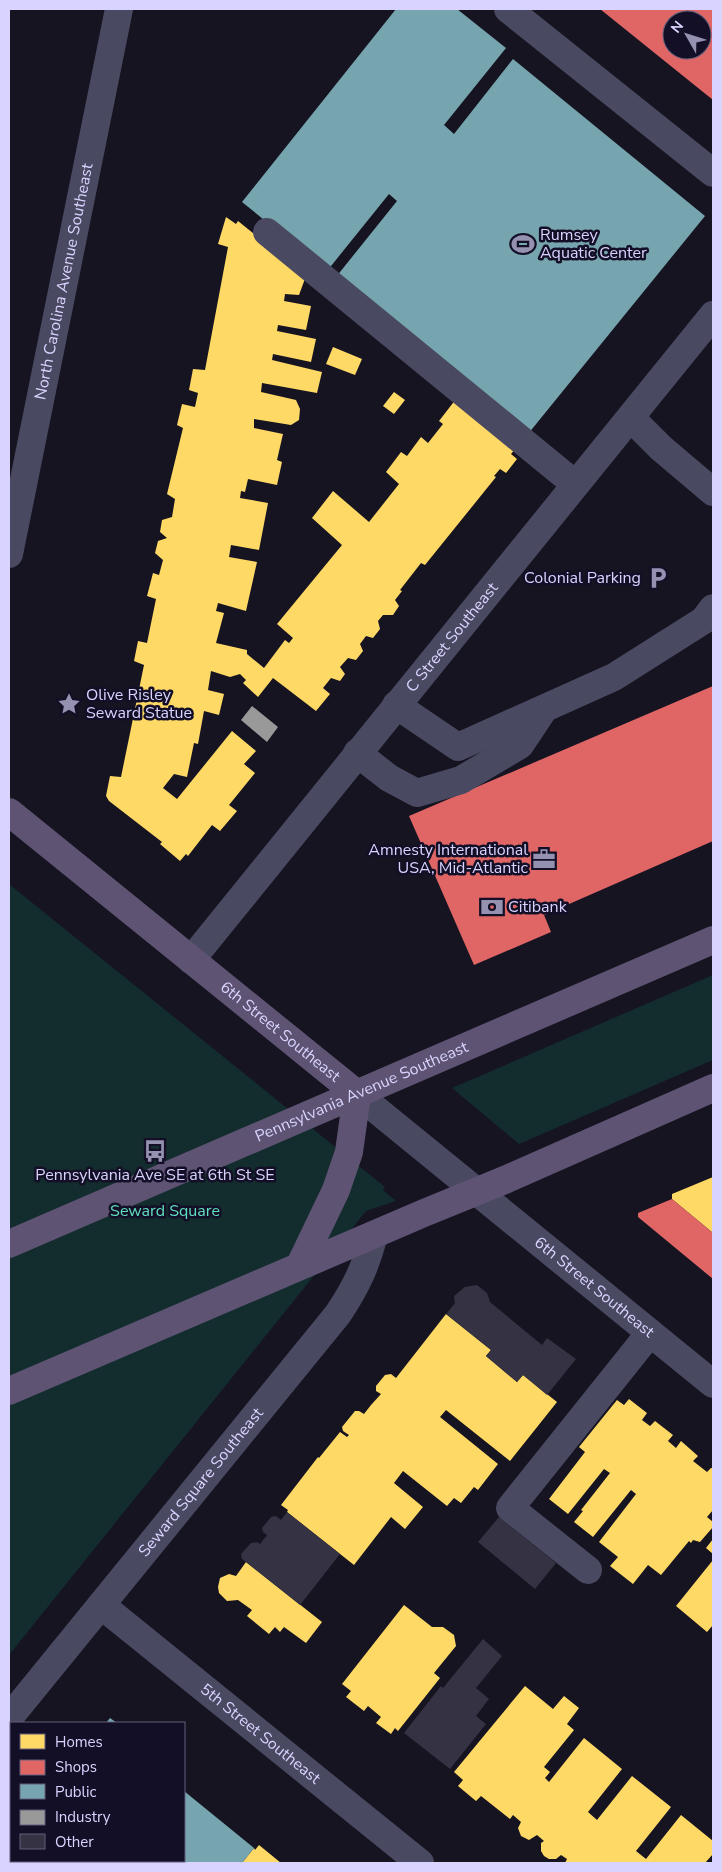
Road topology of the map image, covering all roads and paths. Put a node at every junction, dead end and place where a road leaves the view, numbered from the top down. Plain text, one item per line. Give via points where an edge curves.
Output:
1 (119, 9) edge
2 (508, 9) edge
3 (713, 173) edge
4 (267, 232) dead end
5 (713, 315) edge
6 (631, 418) junction
7 (575, 484) junction
8 (713, 492) edge
9 (9, 554) edge
10 (713, 608) edge
11 (396, 705) junction
12 (544, 709) junction
13 (357, 753) junction
14 (9, 812) edge
15 (713, 940) edge
16 (191, 960) junction
17 (713, 1088) edge
18 (357, 1094) junction
19 (475, 1191) junction
20 (374, 1235) junction
21 (9, 1244) edge
22 (300, 1265) junction
23 (650, 1333) junction
24 (713, 1384) edge
25 (9, 1391) edge
26 (588, 1570) dead end
27 (101, 1605) junction
28 (9, 1718) edge
29 (420, 1863) edge

1 - 9 street, North Carolina Avenue Southeast
2 - 3 street
4 - 7 street
5 - 6 street, C Street Southeast
6 - 7 street, C Street Southeast
6 - 8 street
7 - 11 street, C Street Southeast
10 - 12 street via 704,620 614,677
11 - 12 street via 458,747
11 - 13 street, C Street Southeast
12 - 13 street via 520,745 462,780 417,793 389,778
13 - 16 street, C Street Southeast
14 - 16 main road, 6th Street Southeast
15 - 18 main road, Pennsylvania Avenue Southeast
16 - 18 main road, 6th Street Southeast
17 - 19 main road
18 - 19 street, 6th Street Southeast
18 - 21 main road, Pennsylvania Avenue Southeast
18 - 22 main road via 349,1152 330,1205
19 - 20 main road
19 - 23 street, 6th Street Southeast
20 - 22 main road
20 - 27 street, Seward Square Southeast via 362,1274 338,1314
22 - 25 main road
23 - 24 street, 6th Street Southeast
23 - 26 street via 510,1508
27 - 28 street, Seward Square Southeast
27 - 29 street, 5th Street Southeast

